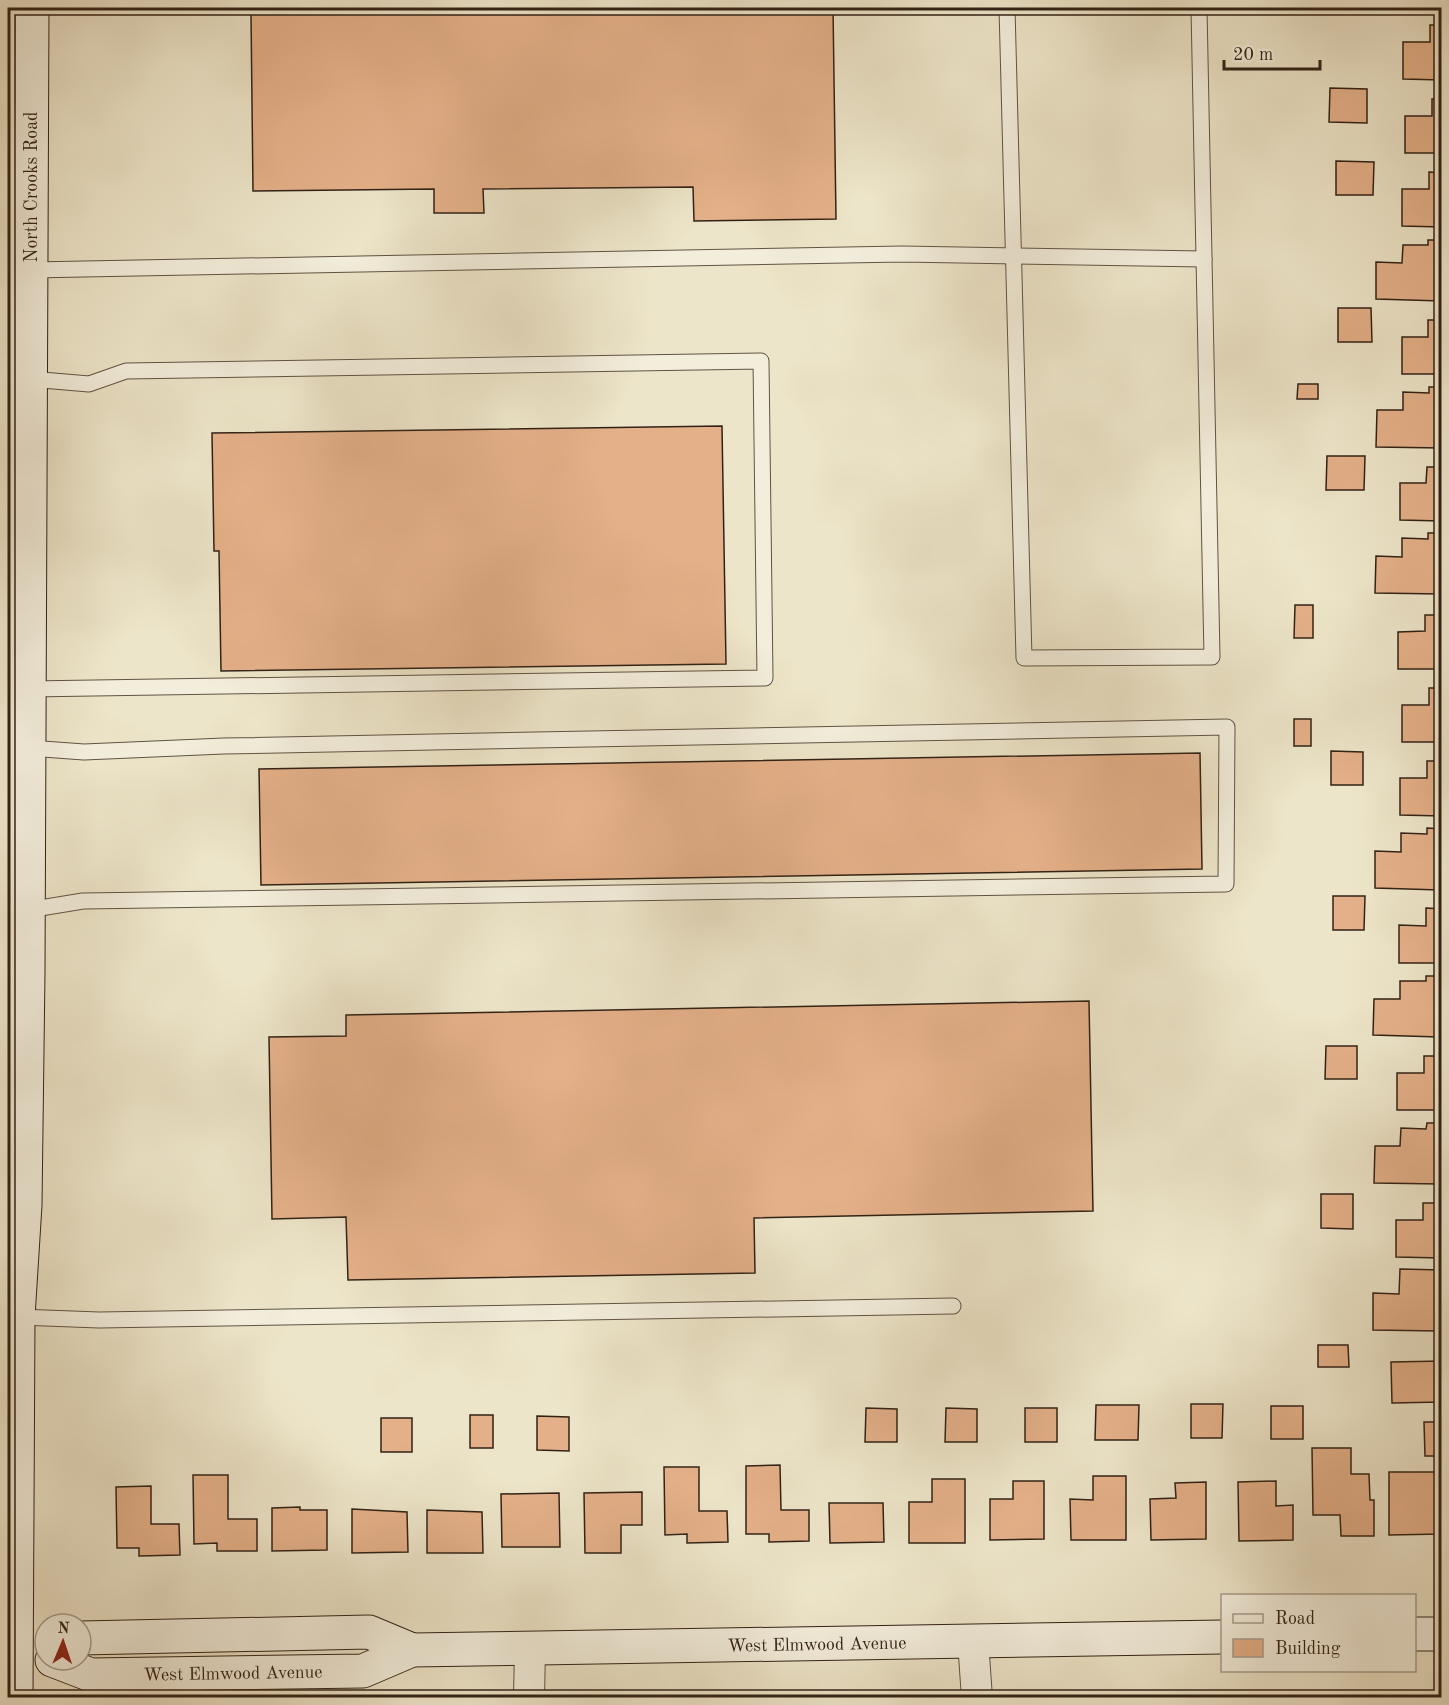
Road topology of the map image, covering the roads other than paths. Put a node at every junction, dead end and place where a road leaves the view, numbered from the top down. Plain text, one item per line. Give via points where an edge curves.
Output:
1 (32, 8) edge
2 (1007, 8) edge
3 (1199, 8) edge
4 (1013, 256) junction
5 (1204, 259) junction
6 (31, 270) junction
7 (19, 382) edge
8 (29, 689) junction
9 (29, 748) junction
10 (28, 910) junction
11 (16, 1205) edge
12 (953, 1306) dead end
13 (18, 1317) junction
14 (1442, 1634) edge
15 (1416, 1635) edge
16 (1221, 1637) edge
17 (93, 1638) edge
18 (973, 1641) junction
19 (28, 1647) edge
20 (531, 1648) junction
21 (412, 1650) junction
22 (83, 1672) edge
23 (194, 1685) edge
24 (16, 1698) edge
25 (529, 1698) edge
26 (977, 1698) edge

1 - 6 main road, North Crooks Road
2 - 4 lane
3 - 5 lane
4 - 5 lane
4 - 5 lane via 1024,658 1212,657
4 - 6 lane
6 - 7 main road, North Crooks Road
7 - 8 main road, North Crooks Road
7 - 8 lane via 89,384 126,371 761,361 765,678
8 - 9 main road, North Crooks Road
9 - 10 main road, North Crooks Road via 23,826
9 - 10 lane via 84,752 1227,727 1226,884 83,901
10 - 11 main road, North Crooks Road
11 - 13 main road, North Crooks Road
12 - 13 lane via 99,1320
13 - 19 main road, North Crooks Road via 19,1539
14 - 15 main road
16 - 18 main road, West Elmwood Avenue
17 - 21 main road, West Elmwood Avenue via 369,1632
18 - 20 main road, West Elmwood Avenue
18 - 26 street
19 - 24 main road, North Crooks Road
20 - 21 main road, West Elmwood Avenue
20 - 25 street
21 - 23 main road, West Elmwood Avenue via 363,1671
22 - 23 main road, West Elmwood Avenue

